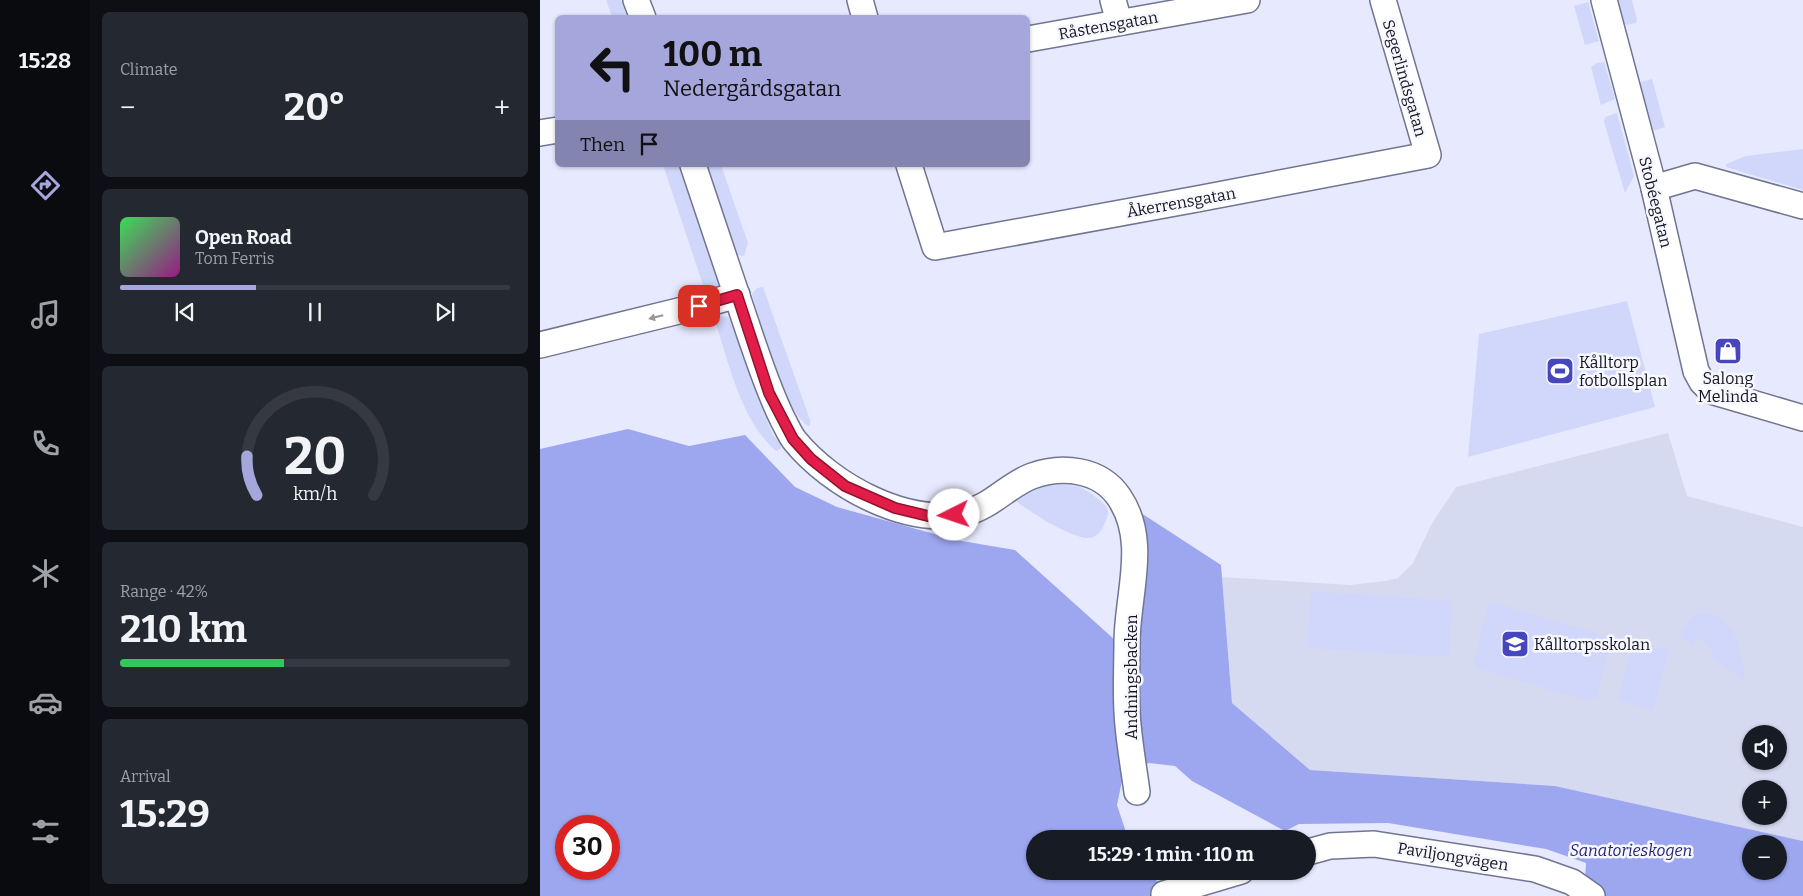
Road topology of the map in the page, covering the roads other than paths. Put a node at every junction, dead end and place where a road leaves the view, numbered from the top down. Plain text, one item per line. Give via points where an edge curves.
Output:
1 (636, 0) edge
2 (860, 0) edge
3 (1247, 0) edge
4 (1383, 0) edge
5 (1604, 0) edge
6 (1116, 11) edge
7 (641, 15) edge
8 (864, 15) edge
9 (1030, 38) edge
10 (555, 130) edge
11 (540, 133) edge
12 (1428, 155) joint
13 (695, 167) edge
14 (910, 167) edge
15 (1654, 188) junction
16 (1803, 206) edge
17 (737, 295) junction
18 (540, 345) edge
19 (1803, 418) edge
20 (1137, 792) dead end
21 (1316, 850) edge
22 (1211, 880) edge
23 (1164, 894) dead end
24 (1592, 896) edge

1 - 7 street
2 - 8 street
3 - 6 street, Råstensgatan
4 - 12 street, Segerlindsgatan
5 - 15 street, Stobéegatan
6 - 9 street, Råstensgatan
10 - 11 street
12 - 14 street, Åkerrensgatan via 934,247
13 - 17 street, Andningsbacken
15 - 16 street via 1695,176
15 - 19 street, Stobéegatan via 1696,371 1702,382 1711,391
17 -> 18 street
17 - 20 street, Andningsbacken via 769,393 793,439 811,459 845,486 895,508 936,516 966,513 986,505 1031,476 1061,470 1082,472 1108,483 1126,510 1136,544 1128,624 1128,714
21 - 24 street, Paviljongvägen via 1374,844 1535,869 1572,882
22 - 23 street

